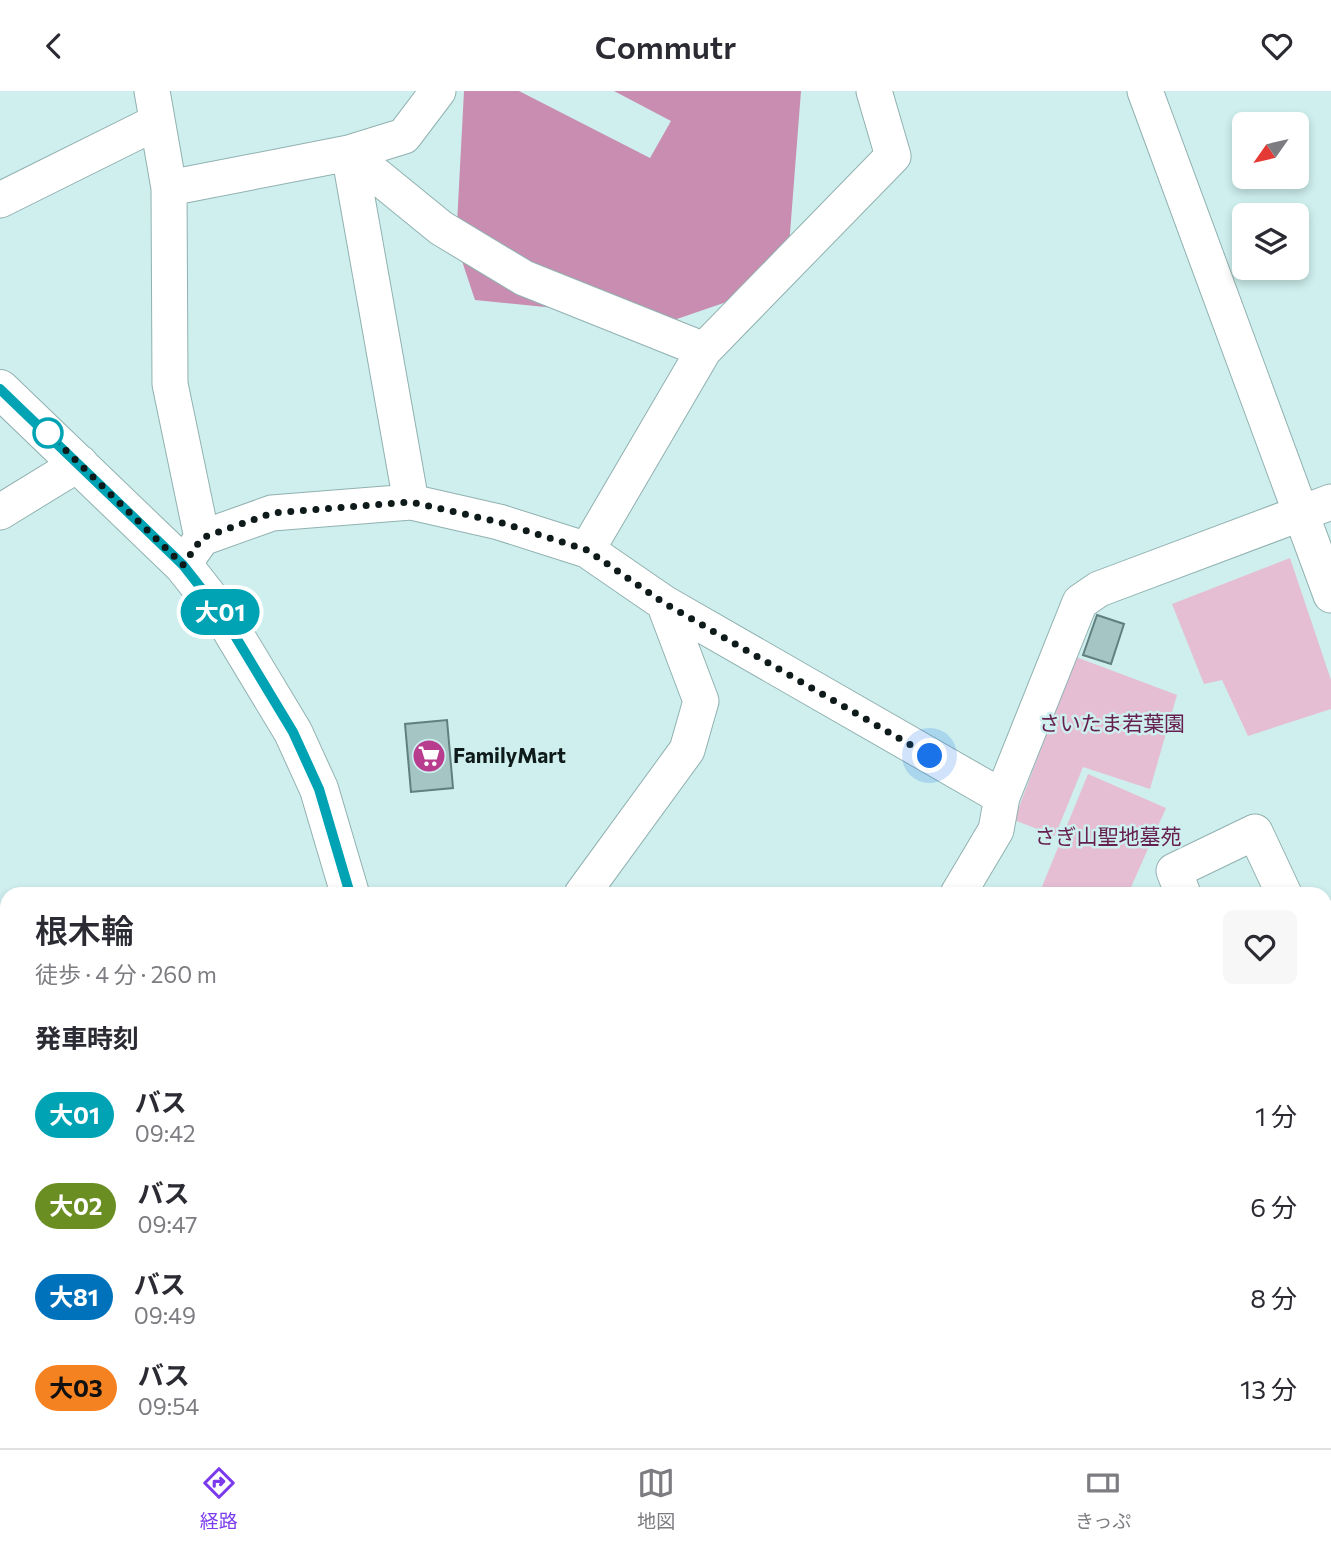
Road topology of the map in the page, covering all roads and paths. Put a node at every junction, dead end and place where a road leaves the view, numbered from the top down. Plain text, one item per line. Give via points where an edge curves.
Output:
1 (438, 91) edge
2 (874, 91) edge
3 (1144, 91) edge
4 (155, 107) edge
5 (349, 153) junction
6 (169, 188) junction
7 (0, 200) edge
8 (704, 350) junction
9 (0, 389) edge
10 (80, 463) junction
11 (411, 502) junction
12 (1331, 502) edge
13 (0, 512) edge
14 (1298, 513) junction
15 (587, 550) junction
16 (193, 552) junction
17 (1331, 596) edge
18 (664, 603) junction
19 (1002, 797) junction
20 (348, 887) edge
21 (587, 887) edge
22 (962, 887) edge
23 (1180, 887) edge
24 (1281, 887) edge

1 - 5 street via 404,136
2 - 8 street via 893,156
3 - 14 street
4 - 6 street
4 - 7 street
5 - 6 street
5 - 8 street via 441,227 524,278
5 - 11 street
6 - 16 street via 170,384
8 - 15 street
9 - 10 main road
10 - 13 street
10 - 16 main road
11 - 15 street via 499,522
11 - 16 street via 272,513
12 - 14 street
14 - 17 street
14 - 19 street via 1099,589 1080,602
15 - 18 street
16 - 20 main road via 223,616 293,732 319,789
18 - 19 street
18 - 21 street via 701,701 687,750
19 - 22 street via 996,830
23 - 24 street via 1174,871 1255,832

